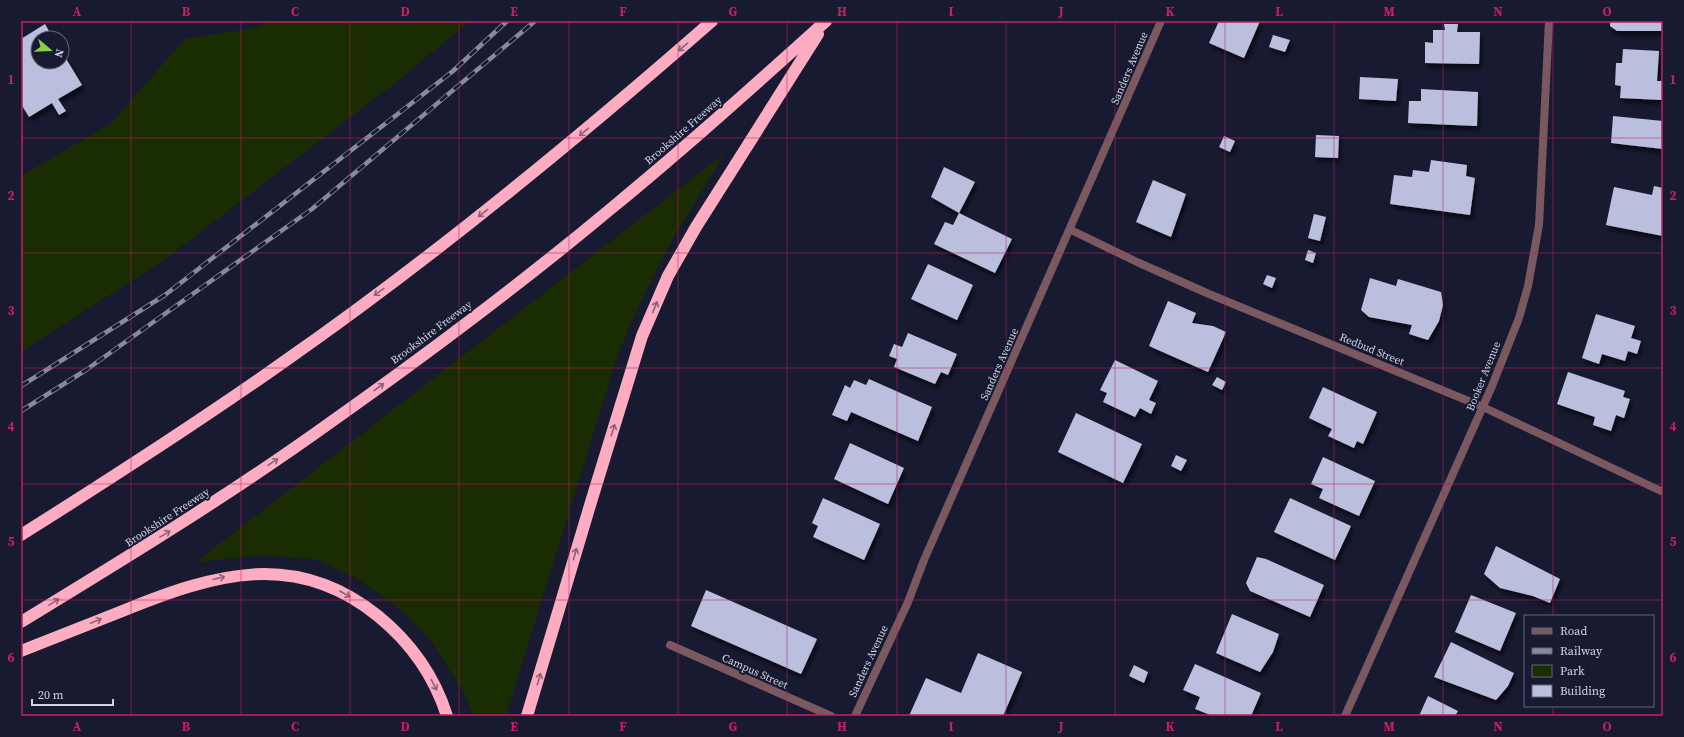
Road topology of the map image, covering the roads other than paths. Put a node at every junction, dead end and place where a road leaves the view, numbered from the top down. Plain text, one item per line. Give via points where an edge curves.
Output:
1 (712, 21) edge
2 (826, 21) edge
3 (1161, 21) edge
4 (1549, 21) edge
5 (1070, 230) junction
6 (1483, 407) junction
7 (1663, 492) edge
8 (21, 536) edge
9 (21, 622) edge
10 (670, 645) dead end
11 (21, 651) edge
12 (447, 716) edge
13 (528, 716) edge
14 (831, 716) edge
15 (855, 716) edge
16 (1345, 716) edge

1 -> 8 highway via 563,150 426,257 286,360 143,458
9 -> 2 highway, Brookshire Freeway via 185,522 330,423 472,318 679,152
13 -> 2 highway via 640,344 668,276 696,227
3 - 5 street, Sanders Avenue
4 - 6 street, Booker Avenue via 1539,225 1528,286 1519,318
5 - 6 street, Redbud Street via 1209,294
5 - 15 street, Sanders Avenue via 924,560 908,602
6 - 7 street, Redbud Street
6 - 16 street, Booker Avenue
10 - 14 street, Campus Street
11 -> 12 highway via 184,587 226,577 286,574 321,582 337,589 365,606 396,631 421,661 440,696

